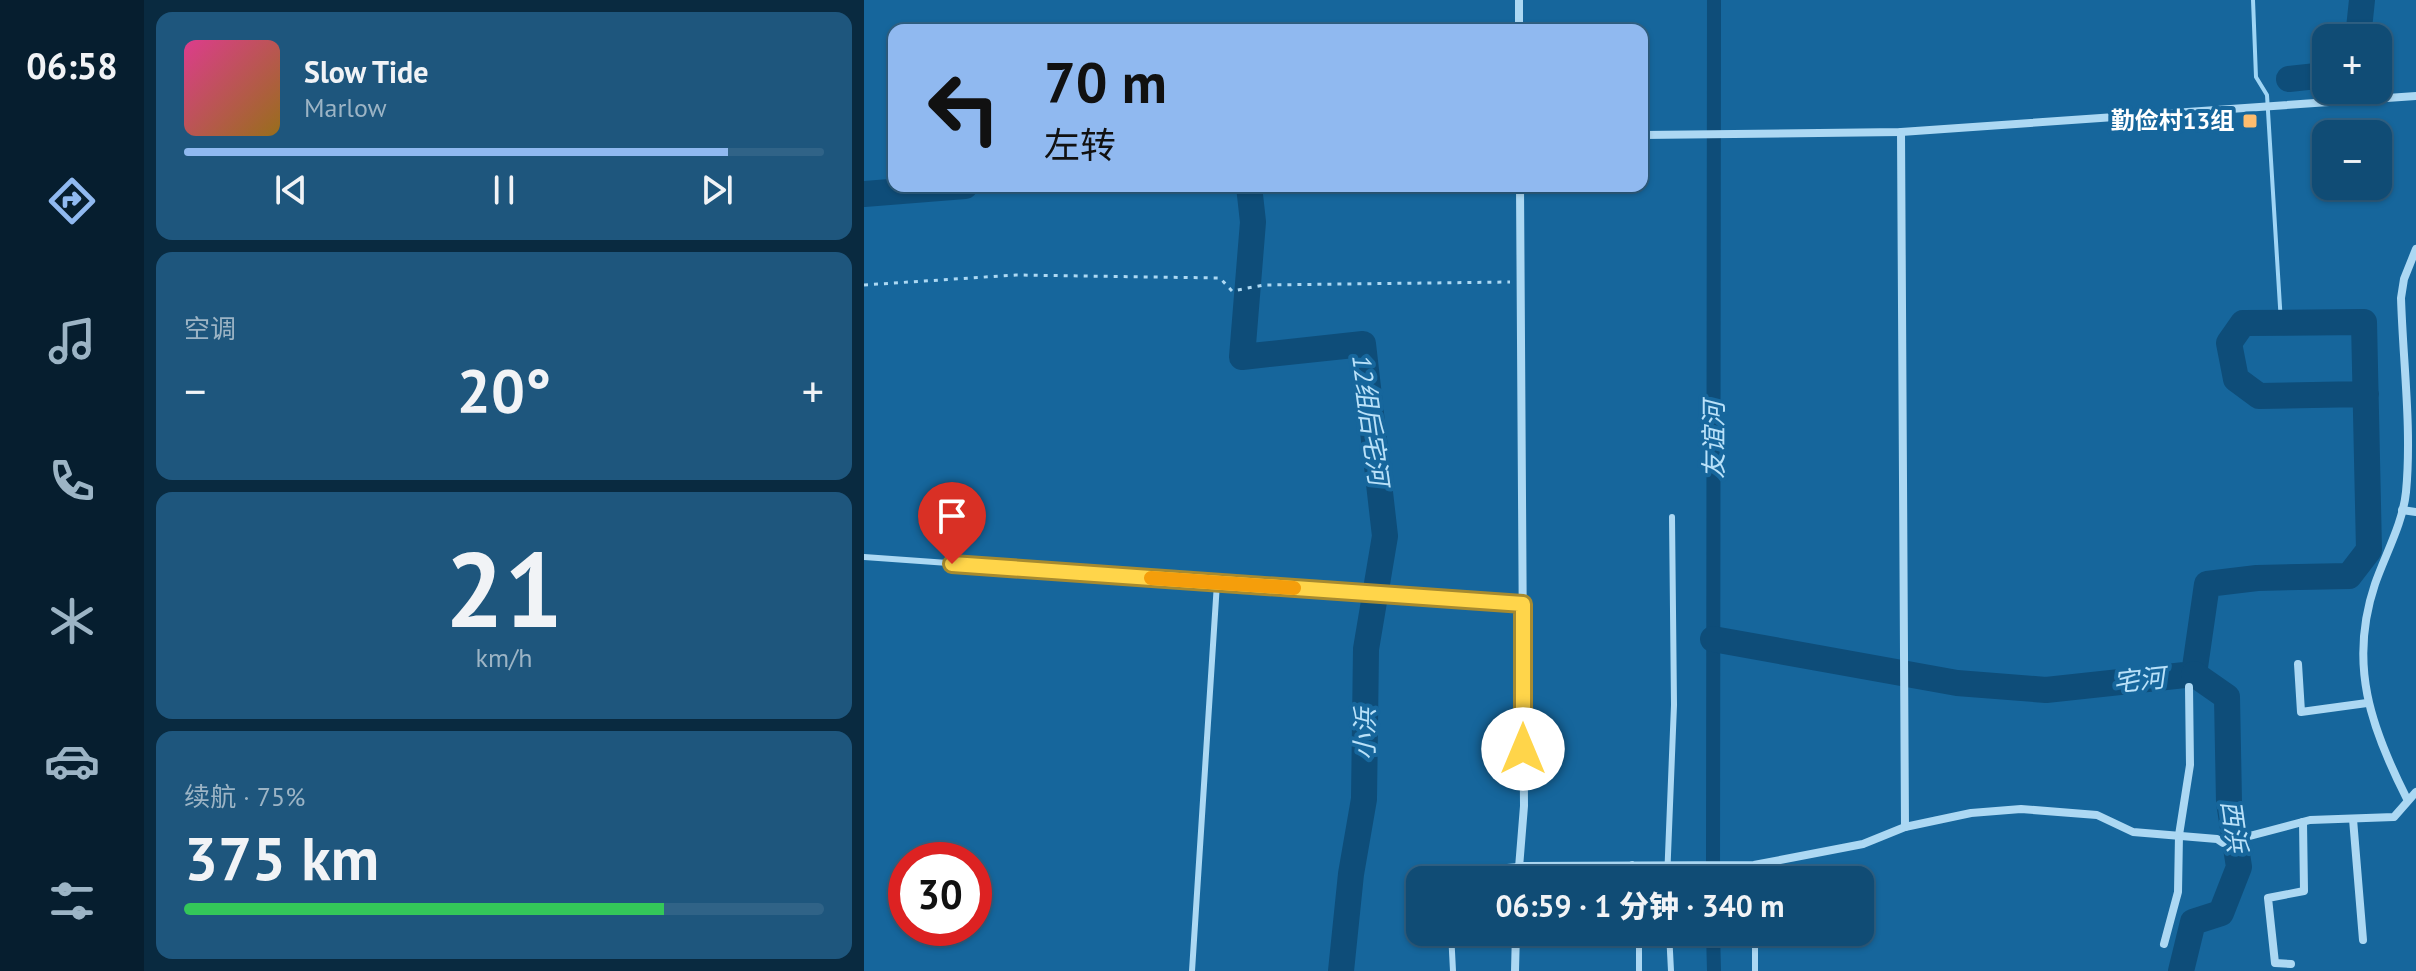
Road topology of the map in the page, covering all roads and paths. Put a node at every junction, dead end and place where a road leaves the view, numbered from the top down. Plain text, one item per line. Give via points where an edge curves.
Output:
1 (1519, 0) edge
2 (1519, 24) edge
3 (2416, 96) edge
4 (1901, 132) junction
5 (1648, 135) edge
6 (1520, 192) edge
7 (2416, 249) edge
8 (1521, 282) junction
9 (864, 285) edge
10 (2402, 510) junction
11 (2416, 512) edge
12 (1672, 517) dead end
13 (864, 557) edge
14 (1217, 583) junction
15 (1523, 604) junction
16 (2298, 664) dead end
17 (2189, 687) dead end
18 (2367, 703) junction
19 (2416, 792) edge
20 (2407, 799) junction
21 (2353, 819) junction
22 (2303, 822) junction
23 (1905, 827) junction
24 (2179, 835) junction
25 (1632, 864) joint
26 (1666, 864) junction
27 (1754, 865) joint
28 (1519, 866) joint
29 (2363, 940) dead end
30 (2164, 944) dead end
31 (1452, 946) edge
32 (1516, 946) edge
33 (1639, 946) edge
34 (1670, 946) edge
35 (1755, 946) edge
36 (2291, 964) dead end
37 (1192, 971) edge
38 (1453, 971) edge
39 (1515, 971) edge
40 (1639, 971) edge
41 (1671, 971) edge
42 (1755, 971) edge

1 - 2 street
3 - 4 street
4 - 5 street
4 - 23 street
6 - 8 street
7 - 10 street via 2401,298 2407,461
8 - 9 path via 1264,285 1232,291 1220,278 1016,275
8 - 15 street
10 - 11 street
10 - 18 street via 2365,627
12 - 26 lane via 1674,705
13 - 14 lane
14 - 15 lane
14 - 37 lane
15 - 28 street via 1524,806
16 - 18 street via 2301,712
17 - 24 street via 2190,765
18 - 20 street via 2379,743
19 - 20 street
20 - 21 street via 2394,817
21 - 22 street
21 - 29 street
22 - 24 street via 2237,842
22 - 36 street via 2304,891 2268,898 2275,963
23 - 24 street via 2021,809 2097,815 2133,832
23 - 27 street via 1863,844
24 - 30 street via 2178,892
25 - 26 street
25 - 28 street
26 - 27 street
31 - 38 lane
32 - 39 street
33 - 40 lane
34 - 41 lane
35 - 42 lane

